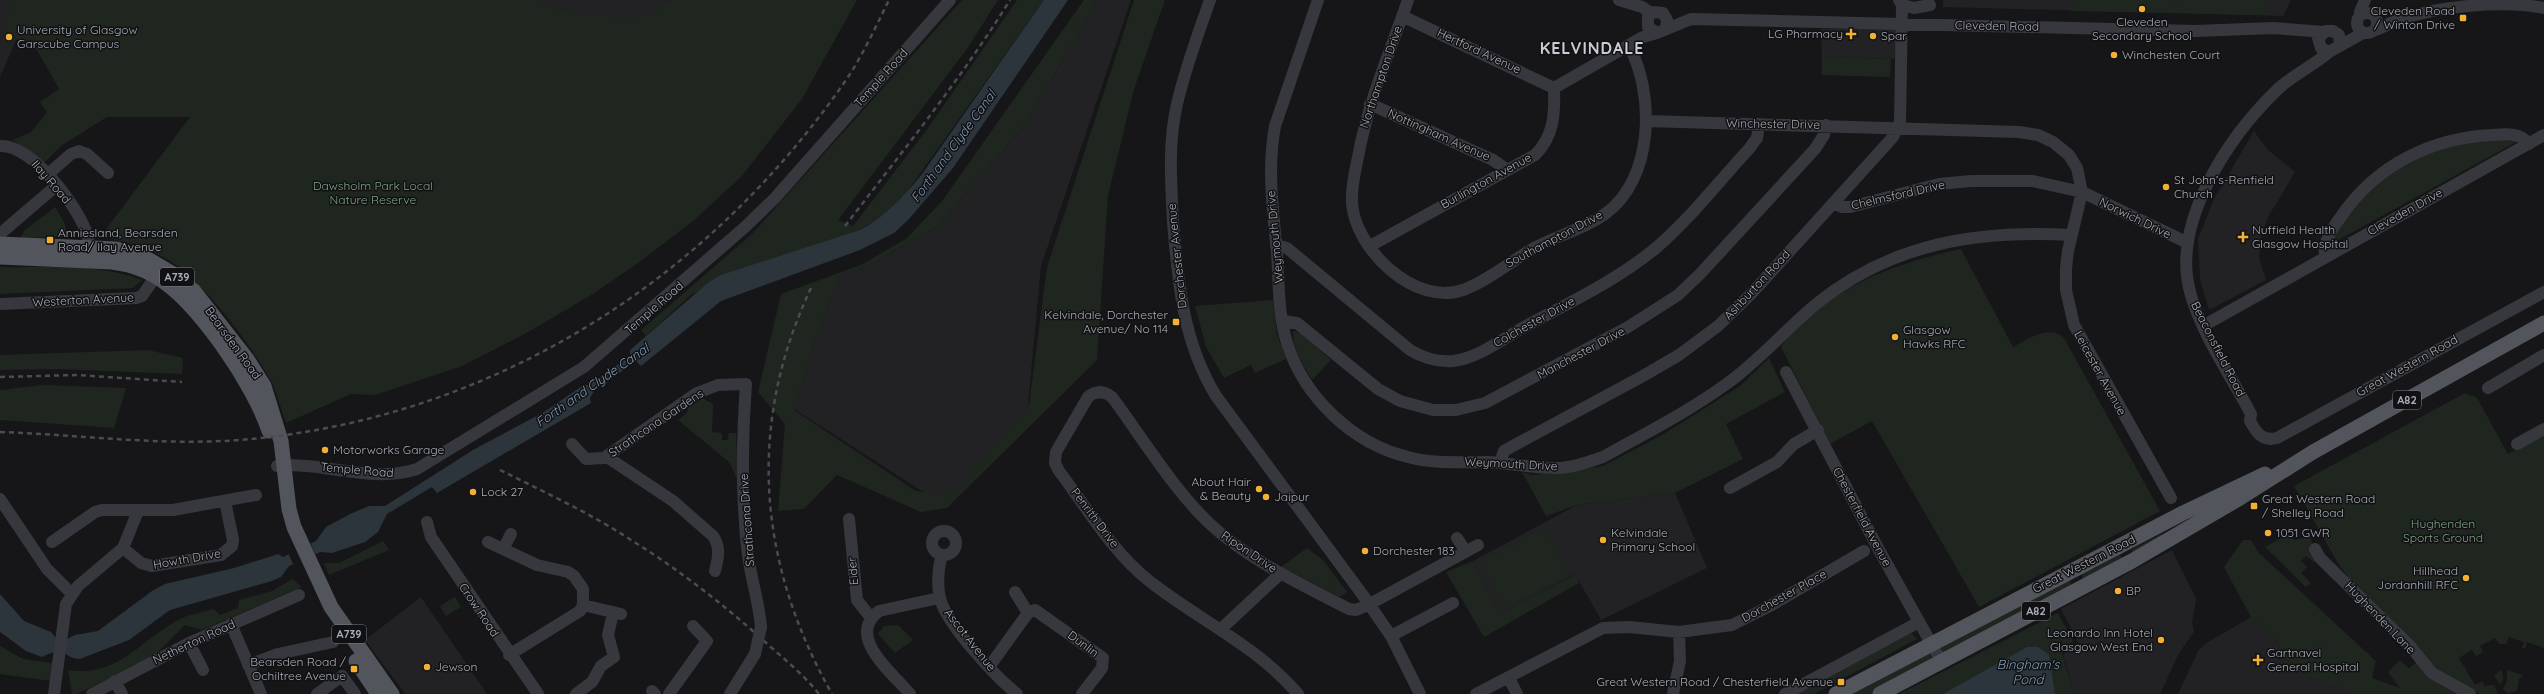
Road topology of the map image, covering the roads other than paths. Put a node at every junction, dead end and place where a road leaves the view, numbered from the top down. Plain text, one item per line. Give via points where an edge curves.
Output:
1 (950, 0) edge
2 (1210, 0) edge
3 (1318, 0) edge
4 (1408, 0) edge
5 (1619, 0) edge
6 (2365, 0) edge
7 (2372, 0) edge
8 (2522, 2) edge
9 (1900, 3) edge
10 (1931, 3) edge
11 (2544, 8) edge
12 (1402, 16) junction
13 (2367, 22) junction
14 (1902, 24) junction
15 (1929, 24) junction
16 (1654, 25) junction
17 (2337, 33) junction
18 (2322, 43) junction
19 (2340, 45) junction
20 (1629, 46) junction
21 (1554, 88) junction
22 (1370, 104) junction
23 (1647, 121) junction
24 (1759, 124) junction
25 (1826, 125) junction
26 (1898, 128) junction
27 (2544, 136) edge
28 (2528, 144) junction
29 (0, 146) edge
30 (1506, 169) junction
31 (108, 173) dead end
32 (47, 175) junction
33 (56, 186) junction
34 (2082, 192) junction
35 (1833, 203) junction
36 (0, 234) edge
37 (2071, 235) junction
38 (2188, 243) junction
39 (0, 244) edge
40 (1276, 245) junction
41 (1370, 246) junction
42 (88, 254) junction
43 (2325, 256) junction
44 (0, 257) edge
45 (156, 276) junction
46 (2544, 292) edge
47 (0, 304) edge
48 (1283, 321) junction
49 (2544, 323) edge
50 (2203, 326) junction
51 (2544, 355) edge
52 (1786, 372) dead end
53 (746, 384) joint
54 (2488, 388) dead end
55 (1112, 397) joint
56 (2544, 429) edge
57 (1818, 430) junction
58 (2270, 440) joint
59 (572, 444) dead end
60 (2517, 444) dead end
61 (2313, 452) junction
62 (607, 457) junction
63 (1500, 463) junction
64 (281, 465) junction
65 (1730, 488) dead end
66 (256, 495) dead end
67 (2170, 498) dead end
68 (0, 499) edge
69 (224, 501) junction
70 (138, 511) junction
71 (849, 519) dead end
72 (427, 522) dead end
73 (511, 534) dead end
74 (1457, 538) dead end
75 (52, 542) dead end
76 (488, 542) dead end
77 (1478, 545) dead end
78 (123, 548) junction
79 (504, 549) junction
80 (2315, 549) dead end
81 (1864, 551) dead end
82 (1466, 552) junction
83 (942, 555) dead end
84 (715, 571) dead end
85 (310, 572) junction
86 (1281, 573) junction
87 (1015, 592) dead end
88 (72, 594) junction
89 (299, 595) dead end
90 (939, 598) junction
91 (1453, 603) dead end
92 (583, 605) junction
93 (1368, 605) junction
94 (1028, 613) junction
95 (871, 618) junction
96 (1919, 622) junction
97 (230, 624) junction
98 (693, 626) dead end
99 (1221, 630) junction
100 (1679, 632) junction
101 (1390, 636) junction
102 (333, 642) dead end
103 (189, 643) junction
104 (1931, 644) junction
105 (509, 655) junction
106 (1941, 661) junction
107 (248, 665) junction
108 (989, 667) junction
109 (204, 670) dead end
110 (1509, 678) junction
111 (115, 681) junction
112 (54, 694) edge
113 (92, 694) edge
114 (122, 694) edge
115 (261, 694) edge
116 (317, 694) edge
117 (354, 694) edge
118 (378, 694) edge
119 (392, 694) edge
120 (538, 694) edge
121 (576, 694) edge
122 (668, 694) edge
123 (730, 694) edge
124 (910, 694) edge
125 (1017, 694) edge
126 (1082, 694) edge
127 (1298, 694) edge
128 (1420, 694) edge
129 (1476, 694) edge
130 (1517, 694) edge
131 (1673, 694) edge
132 (1785, 694) edge
133 (1836, 694) edge
134 (1880, 694) edge
135 (2470, 694) edge

1 - 64 street, Temple Road via 770,203 601,354 573,375 417,469 386,474
2 - 93 street, Dorchester Avenue via 1176,105 1170,154 1178,280 1189,338 1216,396 1327,545
3 - 40 street, Weymouth Drive via 1271,147
4 - 12 street, Northampton Drive
5 - 16 street via 1631,5
6 - 13 street via 2360,12
7 - 13 street
8 - 11 street
8 - 13 street via 2429,11 2399,19
9 - 10 street via 1914,8
9 - 14 street
10 - 15 street
12 - 21 street, Hertford Avenue
12 - 22 street, Northampton Drive
13 - 17 street
13 - 19 street
14 - 15 street, Cleveden Road
14 - 16 street, Cleveden Road via 1691,19
14 - 26 street
15 - 18 street, Cleveden Road via 2195,31 2274,28 2302,30
16 - 20 street
17 - 18 street via 2330,30
17 - 19 street
18 - 19 street via 2334,52
18 - 38 street, Beaconsfield Road via 2304,70 2278,89 2247,121 2204,192
20 - 21 street
20 - 23 street, Southampton Drive via 1636,59 1642,82
21 - 30 street, Burlington Avenue via 1552,128 1543,146 1535,155
22 - 30 street, Nottingham Avenue via 1493,160
22 - 41 street, Northampton Drive via 1354,177 1352,202 1358,224
23 - 24 street, Winchester Drive
23 - 41 street, Southampton Drive via 1638,164 1625,192 1612,208 1597,218 1536,247 1470,287 1444,293 1425,290 1395,273
24 - 25 street, Winchester Drive
24 - 40 street, Colchester Drive via 1758,138 1749,149 1668,237 1640,260 1592,290 1462,359 1431,359 1410,350 1287,248
25 - 26 street, Winchester Drive
25 - 48 street, Manchester Drive via 1815,149 1678,295 1628,327 1485,403 1456,410 1433,410 1400,401 1378,389 1298,323
26 - 34 street, Leicester Avenue via 2019,132 2038,135 2058,145 2073,160
26 - 35 street, Ashburton Road via 1893,137
27 - 28 street, Cleveden Drive
28 - 43 street, Cleveden Drive
28 - 43 street via 2520,136 2511,134 2470,137 2431,147 2400,161 2369,183 2354,198 2328,237 2324,245
29 - 32 street, Ilay Road via 21,150
30 - 41 street, Burlington Avenue
31 - 32 street via 87,154 79,151 71,154
32 - 33 street, Ilay Road
33 - 36 street
33 - 42 street, Ilay Road via 74,210 88,237
34 - 35 street, Chelmsford Drive via 2033,181 1971,181 1914,189 1850,207
34 - 37 street, Leicester Avenue
34 - 38 street, Norwich Drive
35 - 63 street, Ashburton Road via 1752,293 1718,326 1679,355 1504,451
37 - 63 street, Weymouth Drive via 1980,235 1910,253 1843,286 1817,304 1725,385 1603,458 1557,468
37 - 67 street, Leicester Avenue via 2066,290 2074,325
38 - 50 street, Beaconsfield Road via 2186,271 2189,291
39 - 42 main road, Bearsden Road / A739
40 - 48 street, Weymouth Drive
42 - 44 main road, Bearsden Road / A739
42 - 45 main road, Bearsden Road / A739
42 - 64 main road, Bearsden Road / A739 via 116,249 146,258 173,274 194,291 258,374 278,428
43 - 50 street, Cleveden Drive
45 - 47 street, Westerton Avenue via 142,296 136,298
45 - 64 main road, Bearsden Road / A739 via 189,304 249,384 269,429
46 - 58 street, Great Western Road
48 - 63 street, Weymouth Drive via 1287,344 1304,379 1332,414 1366,440 1409,458
49 - 61 main road, Great Western Road / A82
50 - 58 street, Beaconsfield Road via 2251,414 2250,420 2259,436
51 - 54 street
52 - 57 street, Chesterfield Avenue
53 - 62 street, Strathcona Gardens via 718,385 697,393
53 - 123 street, Strathcona Drive, bridge via 743,430 744,508 749,560 762,627 756,654
55 - 86 street, Ripon Drive via 1200,515 1229,540
55 - 99 street, Penrith Drive via 1103,392 1088,397 1056,452 1055,463 1127,560 1148,580
56 - 60 street
57 - 65 street via 1794,444 1777,462
57 - 96 street, Chesterfield Avenue
59 - 62 street, Strathcona Gardens via 586,459
61 - 104 main road, Great Western Road / A82 via 2232,488
61 - 106 main road, Great Western Road / A82 via 2144,554
62 - 84 street via 673,501 713,536 717,541 719,553
64 - 85 main road, Bearsden Road / A739 via 298,547
66 - 69 street
68 - 88 street via 47,569
69 - 70 street via 173,510
69 - 78 street, Howth Drive via 233,540 232,546 221,555 152,566 141,563
70 - 75 street via 110,509 95,512
70 - 78 street
71 - 95 street, Eider via 856,595 860,607
72 - 105 street, Crow Road via 431,537
73 - 79 street
74 - 82 street
76 - 79 street
77 - 82 street
78 - 88 street
79 - 92 street via 537,565 568,572 574,576 583,589
80 - 135 street, Hughenden Lane via 2320,558 2410,646 2432,673
81 - 100 street, Dorchester Place via 1770,606 1732,625
82 - 93 street
83 - 90 street, Ascot Avenue via 939,564
85 - 118 main road, Bearsden Road / A739 via 332,625
85 - 119 main road, Bearsden Road / A739 via 331,607
86 - 93 street, Ripon Drive via 1349,609 1356,610
86 - 99 street
87 - 94 street
88 - 112 street via 66,604
89 - 97 street, Netherton Road
90 - 95 street via 882,610
90 - 108 street, Ascot Avenue via 955,626
91 - 101 street
92 - 105 street via 580,611
92 - 121 street via 617,613 608,635 614,657 600,666 592,682
93 - 101 street, Dorchester Avenue
94 - 108 street
94 - 126 street, Dunlin via 1033,610 1040,612 1102,658 1102,668
95 - 124 street via 867,627 869,645
96 - 104 street, Chesterfield Avenue
96 - 132 street
97 - 103 street, Netherton Road
97 - 107 street
98 - 122 street via 708,641
99 - 127 street, Penrith Drive via 1268,664
100 - 110 street, Dorchester Place via 1629,627 1603,628
100 - 131 street via 1680,661
101 - 128 street, Dorchester Avenue
102 - 107 street via 278,654
103 - 109 street
103 - 111 street, Netherton Road
104 - 106 street, Chesterfield Avenue
104 - 133 main road, Great Western Road / A82
105 - 120 street, Crow Road
106 - 134 main road, Great Western Road / A82
107 - 115 street
108 - 125 street, Ascot Avenue
110 - 129 street, Dorchester Place
110 - 130 street
111 - 113 street, Netherton Road
111 - 114 street
116 - 117 street via 342,676

